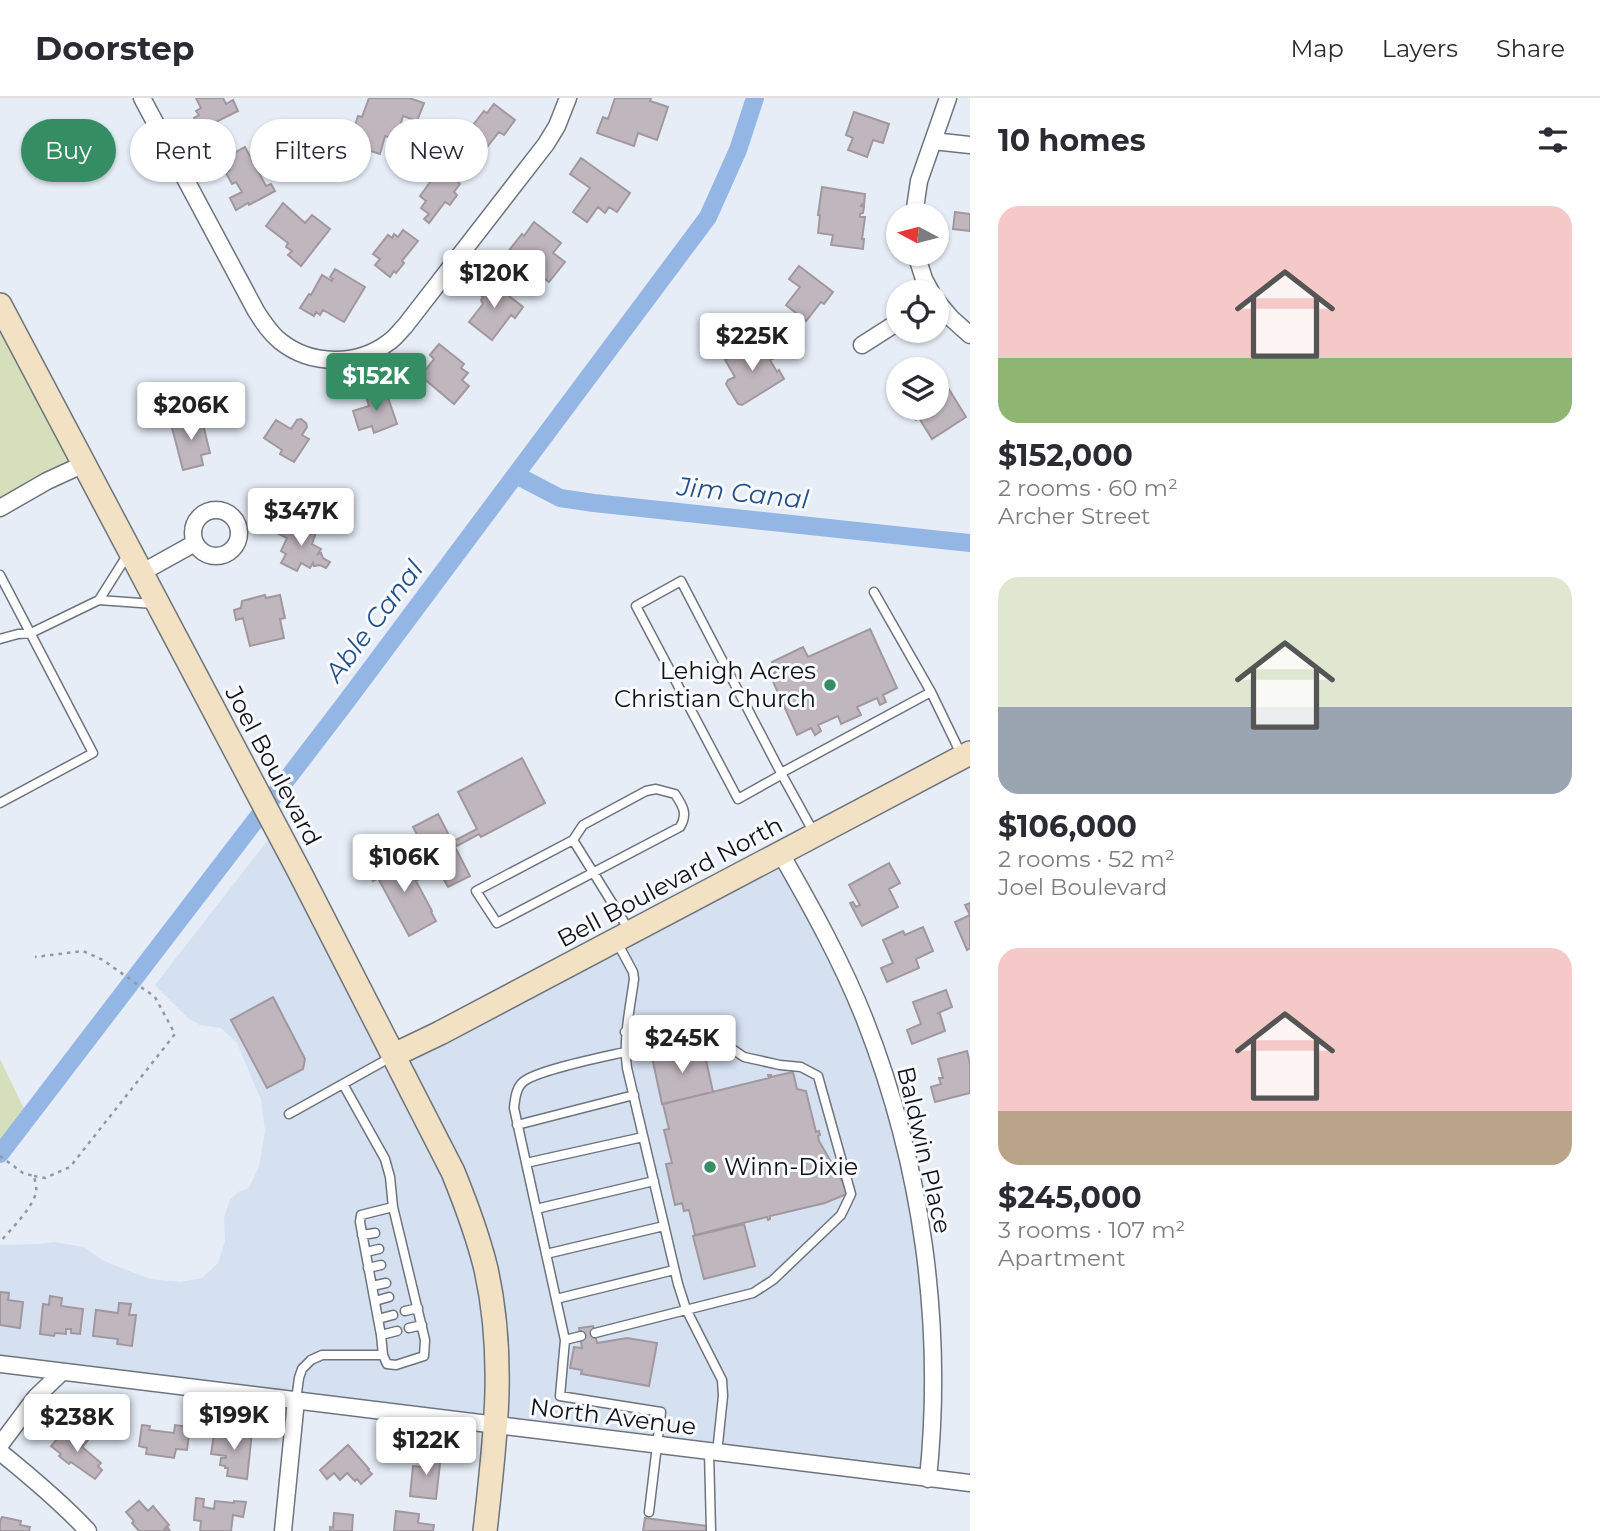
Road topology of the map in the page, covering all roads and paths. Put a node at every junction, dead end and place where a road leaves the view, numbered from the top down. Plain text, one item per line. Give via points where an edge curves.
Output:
1 (142, 98) edge
2 (568, 98) edge
3 (948, 98) edge
4 (933, 141) junction
5 (970, 145) edge
6 (916, 203) edge
7 (0, 305) edge
8 (949, 316) edge
9 (886, 330) edge
10 (970, 335) edge
11 (862, 345) dead end
12 (84, 464) junction
13 (0, 508) edge
14 (195, 543) dead end
15 (130, 551) junction
16 (141, 573) junction
17 (0, 575) edge
18 (874, 592) dead end
19 (99, 600) junction
20 (157, 604) junction
21 (32, 633) junction
22 (0, 639) edge
23 (931, 692) junction
24 (966, 755) edge
25 (781, 773) junction
26 (0, 803) edge
27 (816, 836) junction
28 (573, 840) junction
29 (781, 854) junction
30 (593, 873) junction
31 (623, 937) junction
32 (35, 957) dead end
33 (625, 1032) junction
34 (625, 1052) junction
35 (394, 1055) junction
36 (343, 1084) junction
37 (634, 1094) junction
38 (289, 1114) dead end
39 (517, 1125) junction
40 (643, 1137) junction
41 (0, 1156) edge
42 (526, 1163) junction
43 (34, 1176) junction
44 (654, 1181) junction
45 (393, 1207) junction
46 (536, 1209) junction
47 (664, 1226) junction
48 (399, 1228) junction
49 (388, 1231) dead end
50 (375, 1233) dead end
51 (362, 1235) junction
52 (0, 1242) edge
53 (403, 1244) junction
54 (392, 1246) dead end
55 (379, 1249) dead end
56 (366, 1252) junction
57 (546, 1254) junction
58 (407, 1259) junction
59 (395, 1262) dead end
60 (381, 1265) dead end
61 (368, 1268) junction
62 (674, 1270) junction
63 (410, 1277) junction
64 (398, 1280) dead end
65 (386, 1283) dead end
66 (372, 1286) junction
67 (414, 1291) junction
68 (403, 1294) dead end
69 (389, 1297) dead end
70 (556, 1299) junction
71 (375, 1301) junction
72 (418, 1308) junction
73 (687, 1310) junction
74 (405, 1311) dead end
75 (393, 1315) dead end
76 (378, 1319) junction
77 (422, 1325) junction
78 (409, 1328) dead end
79 (397, 1331) dead end
80 (595, 1333) dead end
81 (381, 1335) junction
82 (581, 1336) dead end
83 (565, 1340) junction
84 (383, 1354) junction
85 (0, 1364) edge
86 (62, 1372) junction
87 (296, 1400) junction
88 (497, 1425) junction
89 (0, 1445) edge
90 (657, 1446) junction
91 (0, 1452) edge
92 (713, 1453) junction
93 (928, 1479) junction
94 (970, 1483) edge
95 (649, 1512) dead end
96 (88, 1531) edge
97 (283, 1531) edge
98 (485, 1531) edge
99 (711, 1531) edge

1 - 2 street via 267,328 299,353 334,360 373,352 405,326 546,144
3 - 4 street
4 - 5 street
4 - 6 street
7 - 12 main road, Joel Boulevard
8 - 10 street
9 - 11 street
12 - 13 street
12 - 15 main road, Joel Boulevard
14 - 16 street
15 - 16 main road, Joel Boulevard
15 - 19 lane
16 - 20 main road, Joel Boulevard
17 - 21 lane
18 - 23 lane
19 - 20 lane
19 - 21 lane
20 - 35 main road, Joel Boulevard
21 - 22 lane
21 - 26 lane via 93,753
23 - 24 lane
23 - 25 lane
24 - 27 main road, Bell Boulevard North
25 - 25 lane via 738,799 636,606 681,581
25 - 27 lane
27 - 29 main road, Bell Boulevard North
28 - 30 lane
28 - 30 lane via 583,825 646,791 675,794 684,808 680,827
28 - 30 lane via 476,891 497,923
29 - 31 main road, Bell Boulevard North
29 - 93 street, Baldwin Place via 841,965 901,1129 931,1306
30 - 31 lane
31 - 33 lane via 634,979
31 - 35 main road, Bell Boulevard North
32 - 43 path via 83,951 103,960 155,997 175,1034 70,1167 45,1178
33 - 34 lane
33 - 73 lane via 663,1025 695,1028 744,1057 801,1067 818,1076 851,1194 841,1215 773,1280 752,1293
34 - 37 lane
34 - 39 lane via 534,1075 521,1084 515,1096
35 - 36 lane
35 - 88 main road, Joel Boulevard via 453,1172 486,1269 498,1359
36 - 38 lane
36 - 45 lane via 385,1159
37 - 39 lane
37 - 40 lane
39 - 42 lane
40 - 42 lane
40 - 44 lane
41 - 43 path
42 - 46 lane
43 - 52 path via 36,1194
44 - 46 lane
44 - 47 lane
45 - 48 lane
45 - 51 lane via 361,1215
46 - 57 lane
47 - 57 lane
47 - 62 lane
48 - 49 lane
48 - 53 lane
50 - 51 lane
51 - 56 lane
53 - 54 lane
53 - 58 lane
55 - 56 lane
56 - 61 lane
57 - 70 lane
58 - 59 lane
58 - 63 lane
60 - 61 lane
61 - 66 lane
62 - 70 lane
62 - 73 lane
63 - 64 lane
63 - 67 lane
65 - 66 lane
66 - 71 lane
67 - 68 lane
67 - 72 lane
69 - 71 lane
70 - 83 lane
71 - 76 lane
72 - 74 lane
72 - 77 lane
73 - 80 lane
73 - 92 lane via 722,1380
75 - 76 lane
76 - 81 lane
77 - 78 lane
77 - 84 lane via 424,1356 396,1365 387,1364
79 - 81 lane
81 - 84 lane
82 - 83 lane
83 - 90 lane via 560,1396 661,1412
84 - 87 lane via 322,1354 302,1369
85 - 86 street, North Avenue
86 - 87 street, North Avenue
86 - 89 street via 36,1397
87 - 88 street, North Avenue
87 - 97 street
88 - 90 street, North Avenue
88 - 98 main road, Joel Boulevard
90 - 92 street, North Avenue
90 - 95 lane
91 - 96 street
92 - 93 street, North Avenue
92 - 99 lane
93 - 94 street, North Avenue

